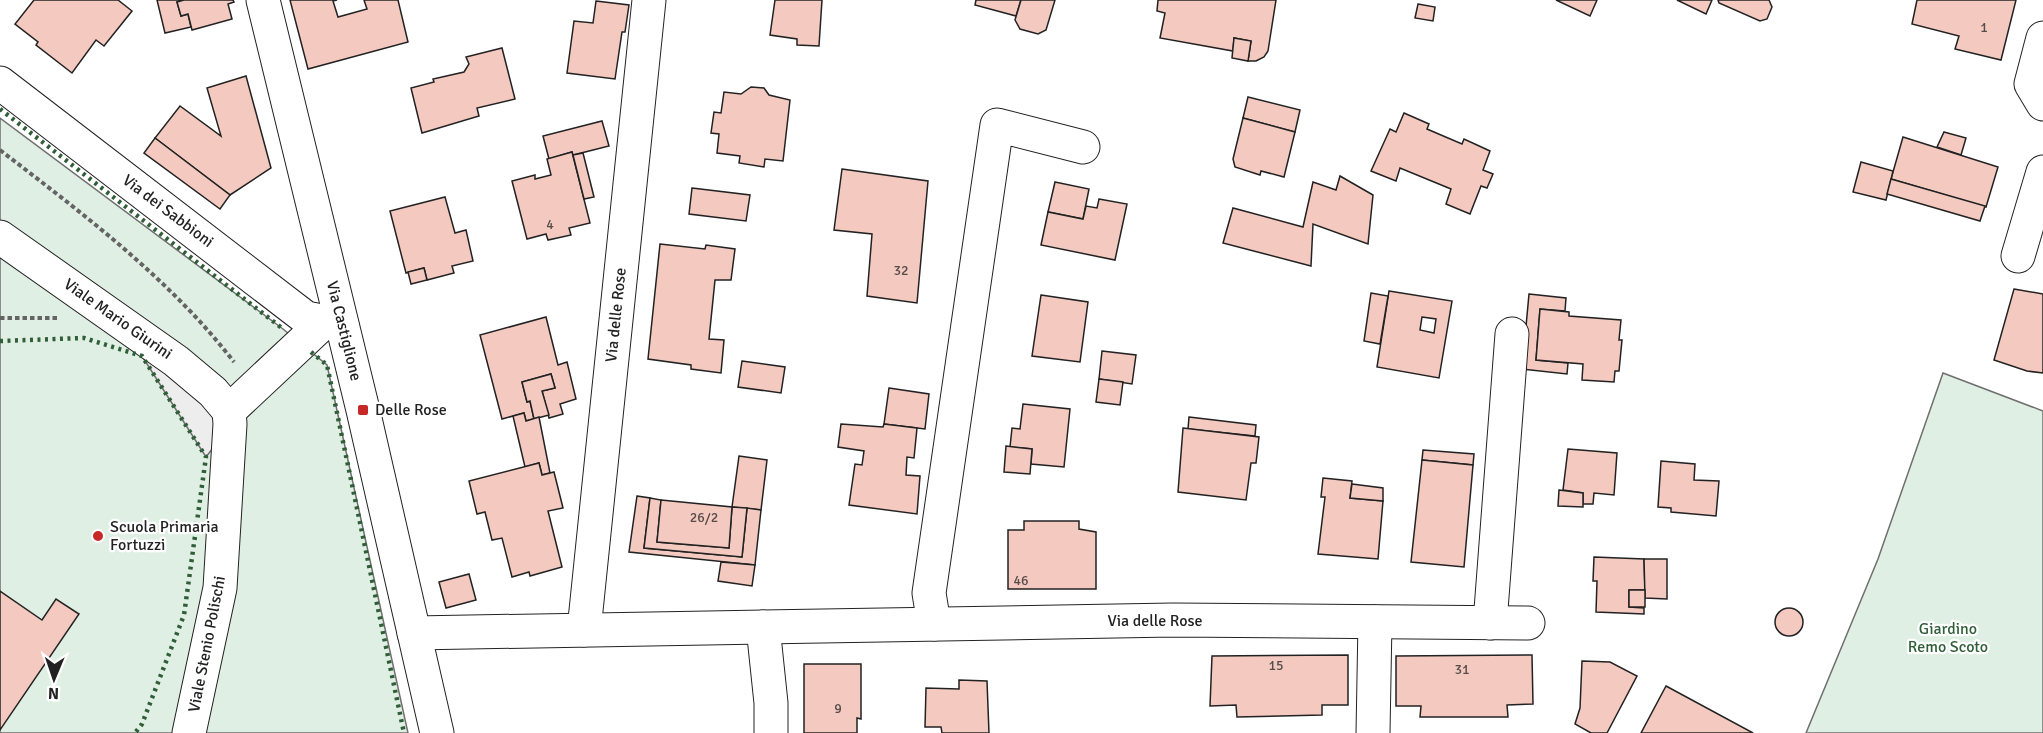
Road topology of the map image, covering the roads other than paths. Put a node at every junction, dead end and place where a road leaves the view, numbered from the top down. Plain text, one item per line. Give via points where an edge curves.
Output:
1 (263, 0) edge
2 (649, 0) edge
3 (2043, 38) edge
4 (0, 83) edge
5 (2043, 104) edge
6 (1083, 147) dead end
7 (2043, 172) edge
8 (0, 237) edge
9 (2019, 256) dead end
10 (333, 323) junction
11 (1512, 334) dead end
12 (229, 411) junction
13 (1375, 622) junction
14 (1490, 623) junction
15 (1528, 623) dead end
16 (934, 624) junction
17 (763, 627) junction
18 (584, 630) junction
19 (414, 633) junction
20 (189, 733) edge
21 (437, 733) edge
22 (771, 733) edge
23 (1373, 733) edge

1 - 10 street, Via Castiglione
2 - 18 street, Via delle Rose
3 - 5 street via 2031,84
4 - 10 street, Via dei Sabbioni via 306,318
6 - 16 street via 997,125 929,593
7 - 9 street
8 - 12 street, Viale Mario Giurini via 176,361
10 - 12 street
10 - 19 street, Via Castiglione
11 - 14 street
12 - 20 street, Viale Stenio Polischi via 220,588
13 - 14 street, Via delle Rose
13 - 16 street, Via delle Rose
13 - 23 street
14 - 15 street, Via delle Rose
16 - 17 street, Via delle Rose
17 - 18 street, Via delle Rose
17 - 22 street
18 - 19 street, Via delle Rose
19 - 21 street, Via Castiglione

